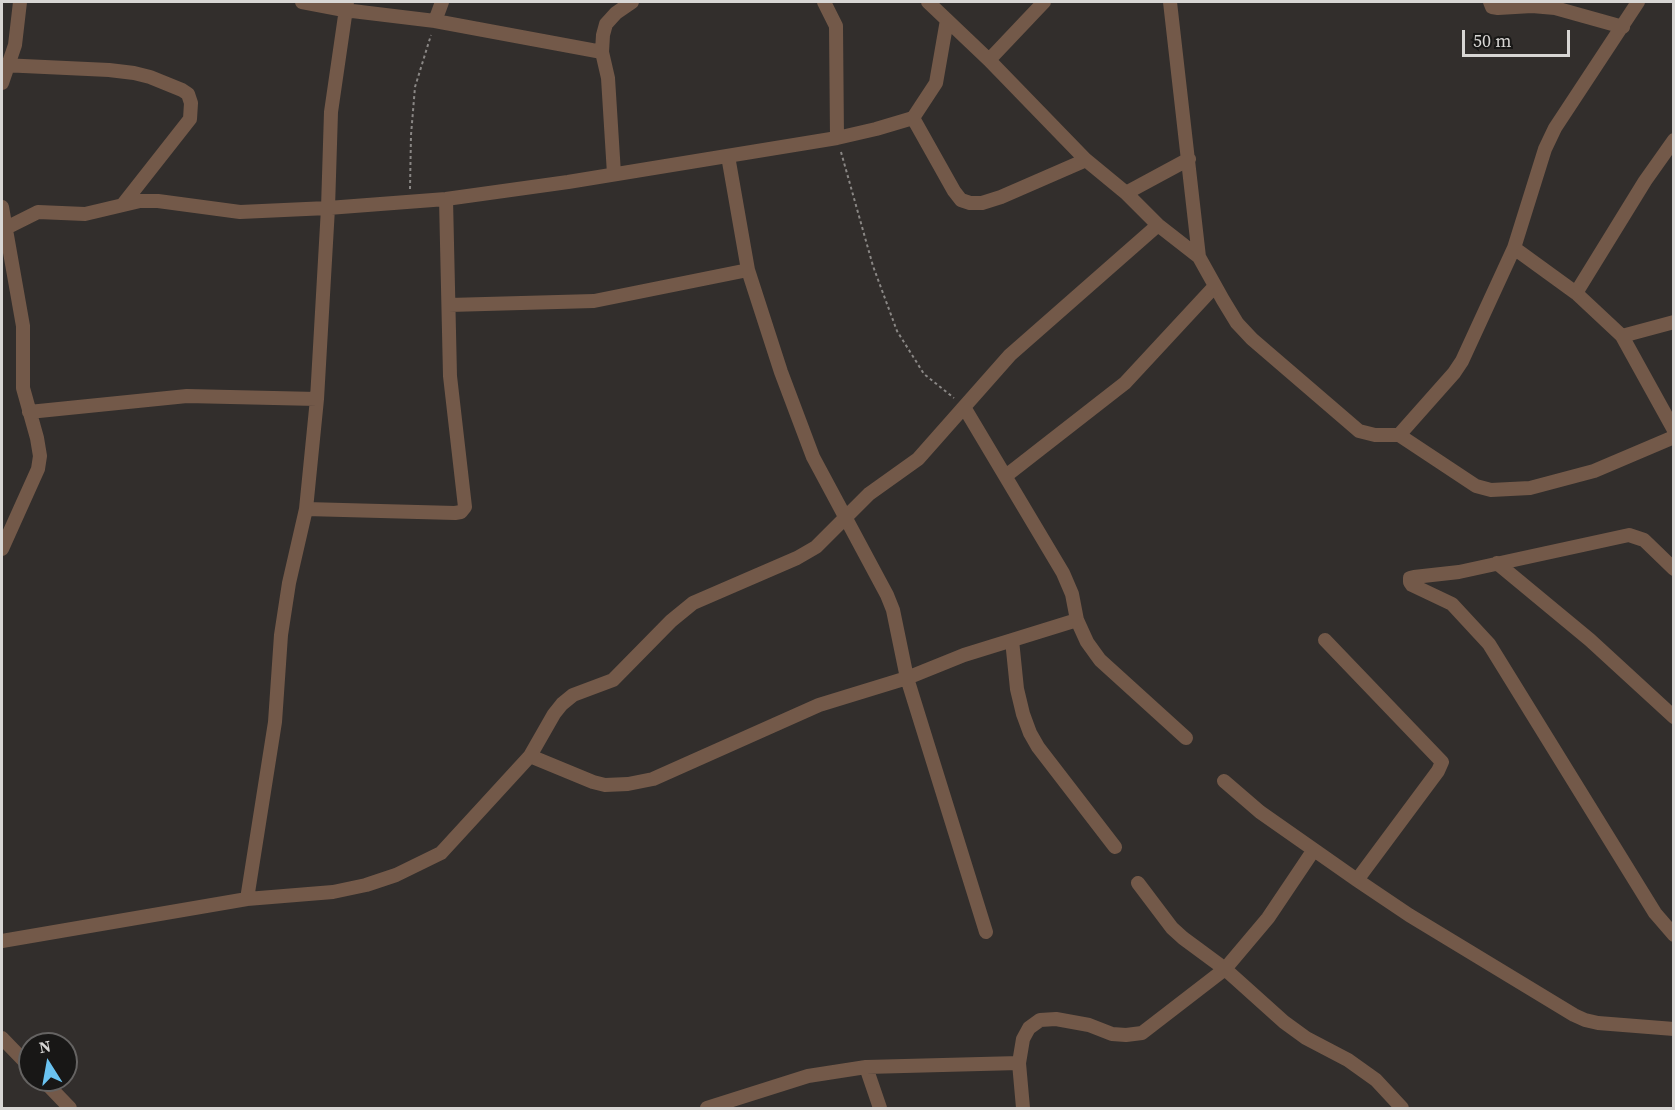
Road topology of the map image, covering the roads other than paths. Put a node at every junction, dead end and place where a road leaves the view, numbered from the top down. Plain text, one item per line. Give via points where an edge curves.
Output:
1 (20, 2) edge
2 (302, 2) edge
3 (442, 2) edge
4 (632, 2) edge
5 (825, 2) edge
6 (838, 2) edge
7 (928, 2) edge
8 (1044, 2) edge
9 (1170, 2) edge
10 (1490, 2) edge
11 (1638, 2) edge
12 (346, 6) edge
13 (947, 20) junction
14 (435, 21) junction
15 (836, 26) junction
16 (1623, 27) junction
17 (602, 52) junction
18 (989, 60) junction
19 (5, 66) edge
20 (2, 83) edge
21 (913, 118) junction
22 (837, 138) junction
23 (1674, 140) edge
24 (728, 156) junction
25 (1189, 159) junction
26 (1086, 160) junction
27 (614, 174) junction
28 (1126, 193) junction
29 (446, 199) junction
30 (124, 203) junction
31 (2, 207) edge
32 (328, 208) junction
33 (1158, 225) junction
34 (3, 229) edge
35 (1514, 248) junction
36 (1199, 257) junction
37 (748, 270) junction
38 (1215, 286) junction
39 (1576, 293) junction
40 (449, 305) junction
41 (1674, 322) edge
42 (1622, 336) junction
43 (317, 399) junction
44 (964, 407) junction
45 (29, 412) junction
46 (1674, 430) edge
47 (1399, 435) junction
48 (1674, 437) edge
49 (1007, 475) junction
50 (306, 509) junction
51 (847, 519) junction
52 (2, 549) edge
53 (1497, 564) junction
54 (1674, 569) edge
55 (1077, 620) junction
56 (1012, 640) junction
57 (1325, 640) dead end
58 (907, 678) junction
59 (1674, 717) edge
60 (1186, 738) dead end
61 (530, 756) junction
62 (1224, 781) dead end
63 (1115, 847) dead end
64 (1313, 851) junction
65 (1357, 880) junction
66 (1138, 883) dead end
67 (247, 899) junction
68 (986, 932) dead end
69 (1674, 935) edge
70 (2, 941) edge
71 (1225, 969) junction
72 (1674, 1029) edge
73 (2, 1038) edge
74 (18, 1055) edge
75 (1019, 1063) junction
76 (866, 1067) junction
77 (55, 1092) edge
78 (70, 1108) edge
79 (711, 1108) edge
80 (880, 1108) edge
81 (1023, 1108) edge
82 (1402, 1108) edge

1 - 19 street via 15,45
2 - 12 street
3 - 14 street
4 - 17 street via 606,24
5 - 15 street
6 - 15 street
7 - 13 street
8 - 18 street
9 - 25 street
10 - 16 street via 1498,8 1555,8
11 - 16 street
12 - 14 street
12 - 32 street via 331,112
13 - 18 street
13 - 21 street via 934,88
14 - 17 street
15 - 22 street
16 - 35 street via 1555,128
17 - 27 street via 608,78
18 - 26 street
19 - 20 street
19 - 30 street via 134,73 188,94 190,119
21 - 22 street
21 - 26 street via 954,191 969,203 1001,197
22 - 24 street
23 - 39 street
24 - 27 street
24 - 37 street
25 - 28 street
25 - 36 street
26 - 28 street
27 - 29 street
28 - 33 street
29 - 32 street
29 - 40 street
30 - 32 street via 158,201 240,212
30 - 34 street via 85,214 38,212
31 - 34 street
32 - 43 street
33 - 36 street
33 - 44 street via 1005,360
34 - 45 street via 23,326 23,387
35 - 39 street
35 - 47 street via 1455,373
36 - 38 street
37 - 40 street via 594,301
37 - 51 street via 813,457
38 - 47 street via 1237,323 1252,339 1346,422 1375,435
38 - 49 street via 1125,383
39 - 42 street
40 - 50 street via 450,376 465,507 455,513
41 - 42 street
42 - 46 street
43 - 45 street via 187,396
43 - 50 street
44 - 49 street
44 - 51 street via 918,459 869,494
45 - 52 street via 40,456 38,469
47 - 48 street via 1476,486 1491,490 1530,488 1594,471
49 - 55 street via 1064,573
50 - 67 street via 281,635 275,722
51 - 58 street via 893,610
51 - 61 street via 816,547 797,558 693,603 613,680 562,704
53 - 54 street via 1629,535 1644,540
53 - 59 street via 1590,640
53 - 69 street via 1414,577 1410,582 1452,604 1489,644 1655,913
55 - 56 street
55 - 60 street via 1100,660
56 - 58 street
56 - 63 street via 1017,690 1030,733
57 - 65 street via 1442,762
58 - 61 street via 809,709 680,768 628,784 599,784
58 - 68 street
61 - 67 street via 441,853 424,863 366,885 333,892
62 - 64 street
64 - 65 street
64 - 71 street via 1268,918
65 - 72 street via 1574,1015 1598,1023
66 - 71 street via 1172,928
67 - 70 street
71 - 75 street via 1142,1033 1112,1034 1089,1025 1040,1020 1026,1034
71 - 82 street via 1284,1022 1376,1080
73 - 74 street
75 - 76 street
75 - 81 street
76 - 79 street via 808,1076
76 - 80 street
77 - 78 street

